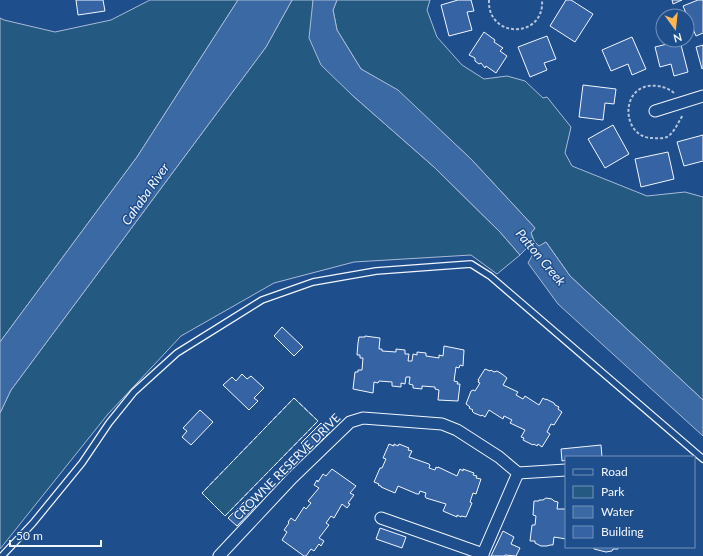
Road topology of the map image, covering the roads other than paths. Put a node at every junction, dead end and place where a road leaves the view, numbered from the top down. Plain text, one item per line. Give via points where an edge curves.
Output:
1 (703, 96) edge
2 (655, 111) dead end
3 (703, 459) edge
4 (565, 470) edge
5 (518, 474) junction
6 (381, 518) dead end
7 (483, 555) edge
8 (2, 556) edge
9 (219, 556) edge

1 - 2 street
3 - 8 lane via 490,276 471,264 376,271 313,282 262,300 177,353 134,392 82,463
4 - 5 street
5 - 7 street
5 - 9 street, CROWNE RESERVE DRIVE via 499,457 457,430 442,424 363,418 350,422 292,478
6 - 7 street

